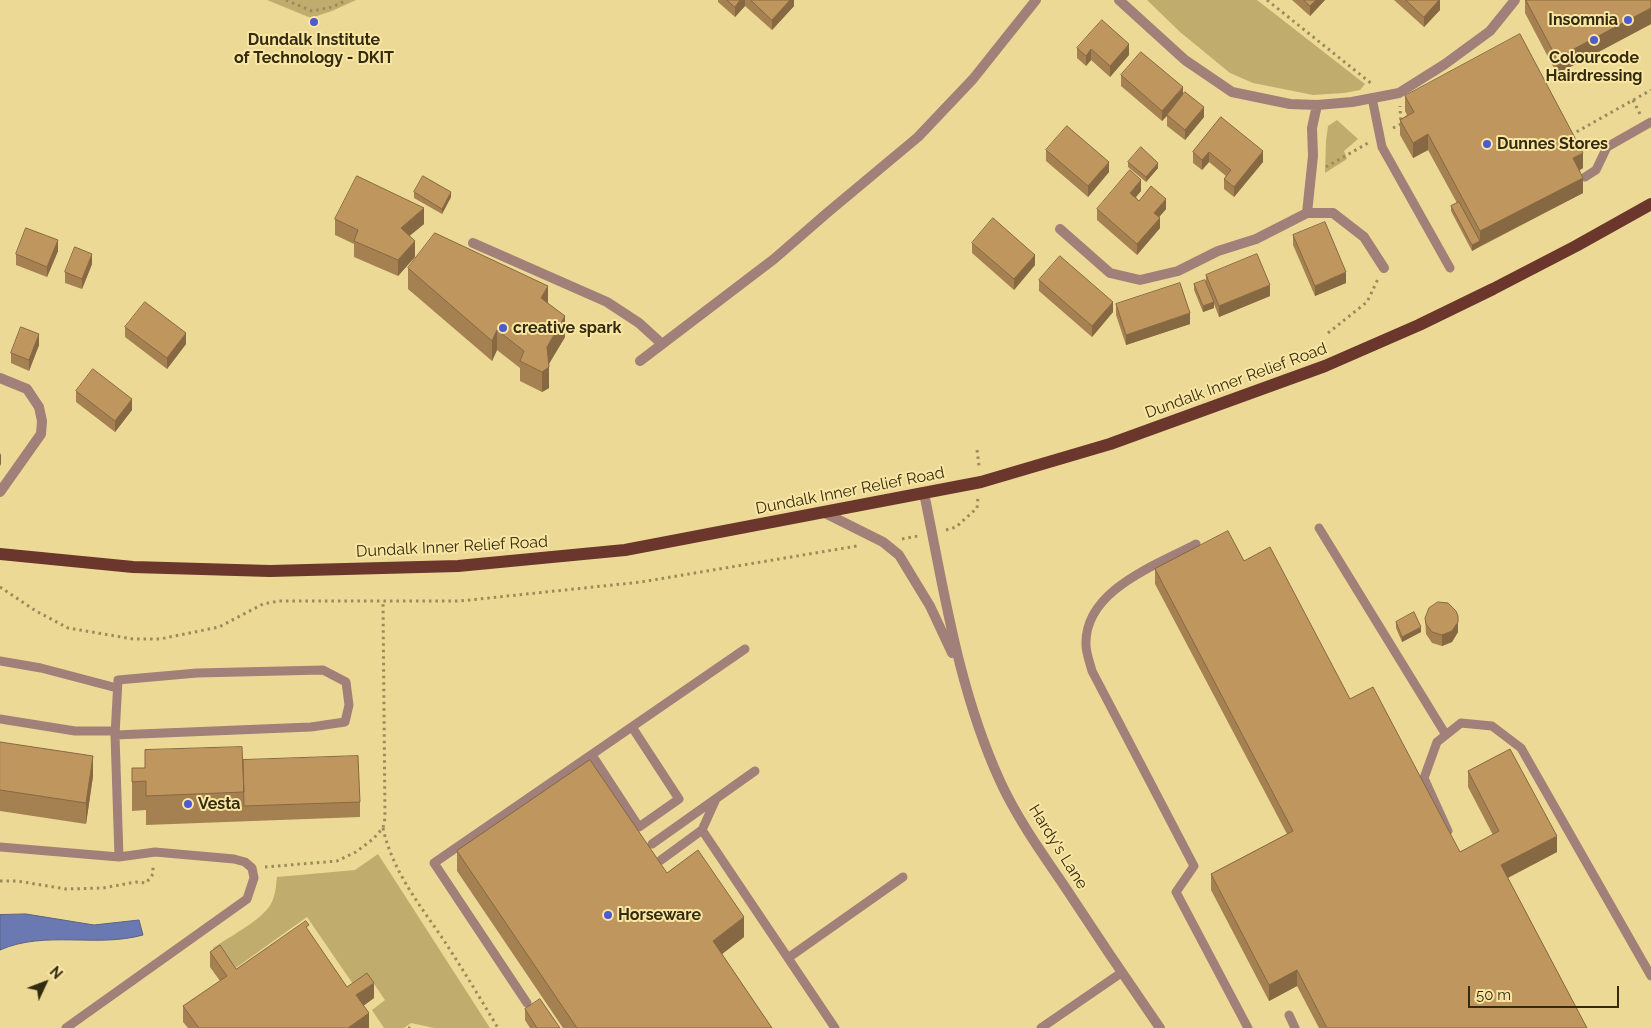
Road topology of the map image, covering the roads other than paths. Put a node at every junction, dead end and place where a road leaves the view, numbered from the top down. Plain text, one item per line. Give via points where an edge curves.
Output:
1 (1036, 0) edge
2 (1119, 0) edge
3 (1516, 0) edge
4 (1372, 98) junction
5 (1317, 105) junction
6 (1651, 122) edge
7 (1585, 178) edge
8 (1651, 204) edge
9 (1307, 212) junction
10 (1060, 229) dead end
11 (472, 243) dead end
12 (1384, 268) road end
13 (1450, 268) dead end
14 (662, 344) junction
15 (640, 361) dead end
16 (0, 378) edge
17 (0, 492) edge
18 (924, 493) junction
19 (825, 513) junction
20 (1319, 528) dead end
21 (1196, 544) dead end
22 (0, 554) edge
23 (745, 648) dead end
24 (0, 661) edge
25 (959, 668) junction
26 (117, 684) junction
27 (0, 719) edge
28 (632, 727) junction
29 (115, 733) junction
30 (1446, 735) junction
31 (592, 755) junction
32 (755, 771) dead end
33 (716, 798) junction
34 (702, 830) junction
35 (1450, 836) edge
36 (652, 844) dead end
37 (0, 847) edge
38 (119, 858) junction
39 (661, 860) edge
40 (903, 877) dead end
41 (788, 958) junction
42 (1121, 973) junction
43 (1651, 976) edge
44 (527, 1003) dead end
45 (1289, 1015) dead end
46 (66, 1028) edge
47 (835, 1028) edge
48 (1041, 1028) edge
49 (1160, 1028) edge
50 (1248, 1028) edge
51 (1295, 1028) edge

1 - 14 street via 973,79 918,137 774,259
2 - 5 street via 1185,60 1232,92 1290,104
3 - 4 street via 1490,31 1446,64 1399,93
4 - 5 street
4 - 13 lane via 1382,146
5 - 9 street via 1312,128 1313,156
6 - 7 lane via 1607,147 1596,170
8 - 18 main road, Dundalk Inner Relief Road via 1493,289 1325,366 1110,444 980,482
9 - 10 street via 1256,239 1218,251 1178,270 1140,280 1110,273
9 - 12 street via 1333,213 1364,237
11 - 14 street via 607,302 639,323
14 - 15 street
16 - 17 street via 28,389 42,421 41,434
18 - 19 main road, Dundalk Inner Relief Road
18 - 25 street, Hardy's Lane
19 - 22 main road, Dundalk Inner Relief Road via 624,550 458,566 270,571 133,567
19 - 25 street, Hardy's Lane via 883,542 899,555 930,606
20 - 30 lane
21 - 50 lane via 1123,583 1102,601 1089,621 1086,645 1092,671 1194,866 1176,892
23 - 28 lane
24 - 26 lane
25 - 42 street, Hardy's Lane via 1000,782 1030,835
26 - 29 lane
26 - 29 lane via 197,673 323,670 346,682 349,705 344,722 310,728
27 - 29 lane via 75,731
28 - 31 lane
28 - 31 lane via 679,799 639,827
29 - 38 lane
30 - 35 lane via 1437,742 1424,778
30 - 43 lane via 1461,723 1492,726 1521,748
31 - 44 lane via 434,863
32 - 33 lane
33 - 34 lane
33 - 36 lane
34 - 39 lane
34 - 41 lane
37 - 38 lane
38 - 46 lane via 155,852 234,859 252,868 254,878 248,899
40 - 41 lane
41 - 47 lane
42 - 48 lane
42 - 49 street, Hardy's Lane
45 - 51 lane

